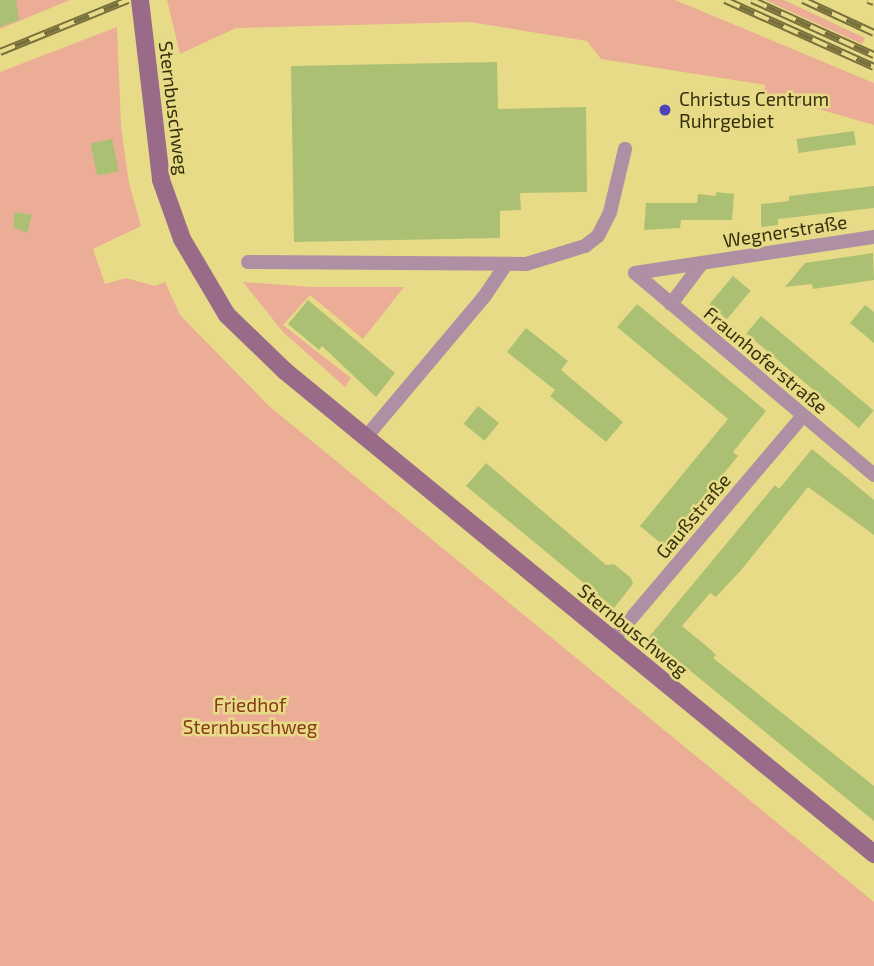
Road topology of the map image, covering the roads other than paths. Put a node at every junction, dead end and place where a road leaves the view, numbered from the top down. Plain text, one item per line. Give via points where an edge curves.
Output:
1 (140, 0) edge
2 (625, 149) dead end
3 (874, 237) edge
4 (248, 262) dead end
5 (702, 263) junction
6 (506, 264) junction
7 (635, 273) joint
8 (671, 304) junction
9 (803, 416) junction
10 (366, 437) junction
11 (874, 475) edge
12 (612, 641) junction
13 (874, 854) edge

1 - 10 main road, Sternbuschweg via 161,180 196,268 210,293 243,332
2 - 6 street via 610,212 598,236 585,246 526,264
3 - 5 street, Wegnerstraße
4 - 6 street
5 - 7 street, Wegnerstraße
5 - 8 street, Wegnerstraße
6 - 10 street via 484,297
7 - 8 street, Fraunhoferstraße
8 - 9 street, Fraunhoferstraße
9 - 11 street, Fraunhoferstraße
9 - 12 street, Gaußstraße
10 - 12 main road, Sternbuschweg
12 - 13 main road, Sternbuschweg

